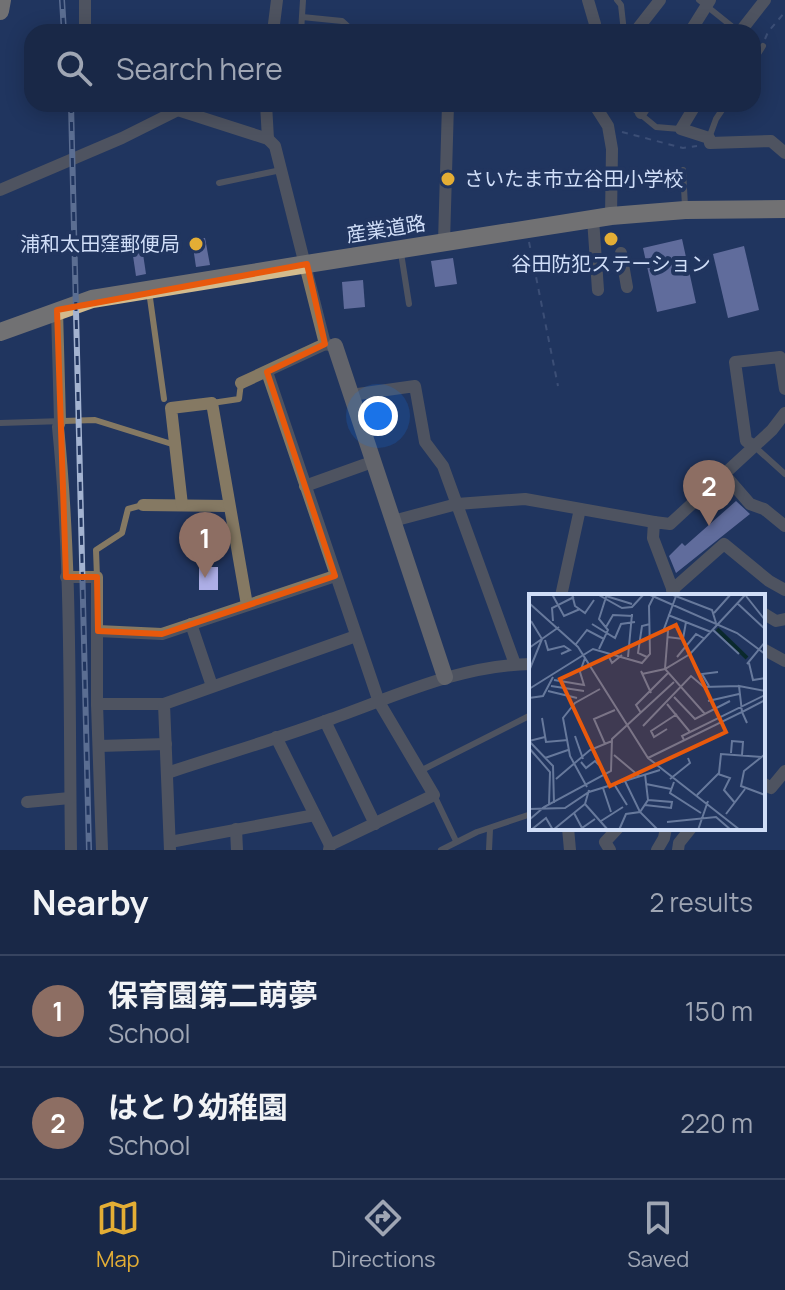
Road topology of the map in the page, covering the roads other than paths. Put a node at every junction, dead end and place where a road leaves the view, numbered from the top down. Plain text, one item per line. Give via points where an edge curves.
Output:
1 (2, 0) edge
2 (85, 0) edge
3 (277, 0) edge
4 (303, 0) edge
5 (588, 0) edge
6 (617, 0) edge
7 (660, 0) edge
8 (765, 0) edge
9 (705, 2) edge
10 (0, 11) edge
11 (302, 17) junction
12 (85, 24) edge
13 (274, 24) edge
14 (302, 24) edge
15 (345, 24) edge
16 (595, 24) edge
17 (623, 24) edge
18 (641, 24) edge
19 (694, 24) edge
20 (731, 24) edge
21 (746, 24) edge
22 (763, 46) road end
23 (761, 49) edge
24 (174, 112) edge
25 (184, 112) edge
26 (266, 112) edge
27 (448, 112) edge
28 (599, 112) edge
29 (646, 112) edge
30 (691, 112) edge
31 (721, 112) edge
32 (681, 129) junction
33 (268, 139) junction
34 (709, 141) junction
35 (785, 153) edge
36 (281, 170) junction
37 (683, 170) dead end
38 (219, 183) dead end
39 (0, 190) edge
40 (785, 209) edge
41 (685, 210) junction
42 (602, 217) junction
43 (444, 242) junction
44 (401, 250) junction
45 (621, 253) dead end
46 (307, 264) junction
47 (624, 270) junction
48 (597, 271) junction
49 (627, 287) dead end
50 (148, 289) junction
51 (598, 290) dead end
52 (409, 304) dead end
53 (61, 309) junction
54 (0, 332) edge
55 (330, 345) junction
56 (267, 372) junction
57 (241, 383) joint
58 (785, 389) edge
59 (351, 395) junction
60 (164, 399) dead end
61 (212, 403) junction
62 (784, 417) edge
63 (60, 421) junction
64 (0, 423) edge
65 (175, 445) junction
66 (753, 445) junction
67 (372, 462) junction
68 (724, 474) junction
69 (785, 474) edge
70 (305, 486) junction
71 (457, 504) junction
72 (143, 505) joint
73 (182, 505) junction
74 (228, 506) junction
75 (580, 509) junction
76 (393, 521) junction
77 (654, 522) junction
78 (785, 526) edge
79 (335, 576) junction
80 (70, 577) junction
81 (95, 577) junction
82 (785, 590) edge
83 (673, 593) edge
84 (561, 594) edge
85 (247, 605) junction
86 (765, 614) edge
87 (785, 619) edge
88 (191, 624) junction
89 (98, 631) junction
90 (356, 636) junction
91 (765, 650) edge
92 (785, 661) edge
93 (515, 664) junction
94 (529, 664) edge
95 (445, 677) junction
96 (212, 686) junction
97 (379, 702) junction
98 (97, 704) junction
99 (164, 704) junction
100 (529, 716) edge
101 (325, 721) junction
102 (276, 737) junction
103 (166, 744) junction
104 (99, 746) junction
105 (420, 771) junction
106 (785, 771) edge
107 (167, 773) junction
108 (765, 784) edge
109 (434, 795) junction
110 (70, 798) junction
111 (27, 802) dead end
112 (315, 815) junction
113 (529, 815) edge
114 (375, 824) junction
115 (236, 829) junction
116 (490, 829) junction
117 (568, 830) edge
118 (616, 830) edge
119 (666, 830) edge
120 (689, 830) edge
121 (456, 841) junction
122 (170, 846) edge
123 (329, 848) edge
124 (71, 850) edge
125 (102, 850) edge
126 (237, 850) edge
127 (441, 850) edge
128 (489, 850) edge
129 (570, 850) edge
130 (610, 850) edge
131 (657, 850) edge
132 (678, 850) edge

1 - 10 main road
2 - 12 street
3 - 13 street
4 - 11 lane
5 - 16 street
6 - 17 lane
7 - 18 street
8 - 21 street
9 - 19 street
9 - 20 lane
11 - 14 lane
11 - 15 lane
22 - 23 lane
24 - 39 street
25 - 33 street
26 - 33 street
27 - 43 street
28 - 42 street via 612,149
29 - 32 lane via 656,127
30 - 32 street
31 - 34 lane
32 - 34 street
33 - 36 street
34 - 35 street via 771,141
36 - 38 lane
36 - 46 street
37 - 41 lane
40 - 41 main road, 産業道路
41 - 42 main road, 産業道路
42 - 43 main road, 産業道路
42 - 48 street
43 - 44 main road, 産業道路
44 - 46 main road, 産業道路
44 - 52 lane
45 - 47 street
46 - 50 main road, 産業道路
46 - 55 street
47 - 48 street
47 - 49 street
48 - 51 street
50 - 53 main road, 産業道路
50 - 60 lane
53 - 54 main road, 産業道路
53 - 63 street
55 - 56 street
55 - 59 street
56 - 57 street
56 - 70 street
57 - 61 lane via 239,399
58 - 66 street via 780,357 735,362 746,441
59 - 67 street
59 - 71 street via 415,386 425,442 443,466
61 - 65 street via 171,408
61 - 74 street
62 - 66 street
63 - 64 lane
63 - 65 lane via 95,420
63 - 80 street
65 - 73 street
66 - 68 street
66 - 69 lane
67 - 70 street
67 - 76 street
68 - 77 street via 670,524
68 - 78 street via 750,504
70 - 79 street
71 - 75 street via 525,499
71 - 76 street
71 - 93 street
72 - 73 street
72 - 81 lane via 128,509 122,533 96,550
73 - 74 street
74 - 85 street
75 - 77 street
75 - 84 street
76 - 95 street
77 - 83 street via 653,538
79 - 85 street
79 - 90 street
80 - 81 street
80 - 110 street
81 - 89 street
82 - 83 street via 724,544
85 - 88 street
86 - 87 street via 776,621
88 - 89 street via 162,634
88 - 96 street
89 - 98 street
90 - 96 street
90 - 97 street
91 - 92 street
93 - 94 street
93 - 95 street
95 - 97 street
96 - 99 street
97 - 101 street
97 - 105 street
98 - 99 street
98 - 104 street
99 - 103 street
100 - 105 lane
101 - 102 street
101 - 114 street
102 - 107 street
102 - 112 street
103 - 104 street
103 - 107 street
104 - 125 street
105 - 109 street
106 - 108 street via 771,788
107 - 122 street
109 - 114 street
109 - 121 lane
110 - 111 street
110 - 124 street
112 - 115 street
112 - 123 street
113 - 116 lane
114 - 123 street
115 - 122 street
115 - 126 street
116 - 121 lane
116 - 128 lane
117 - 129 street
118 - 130 street via 605,842
119 - 131 street
120 - 132 street
121 - 127 lane

